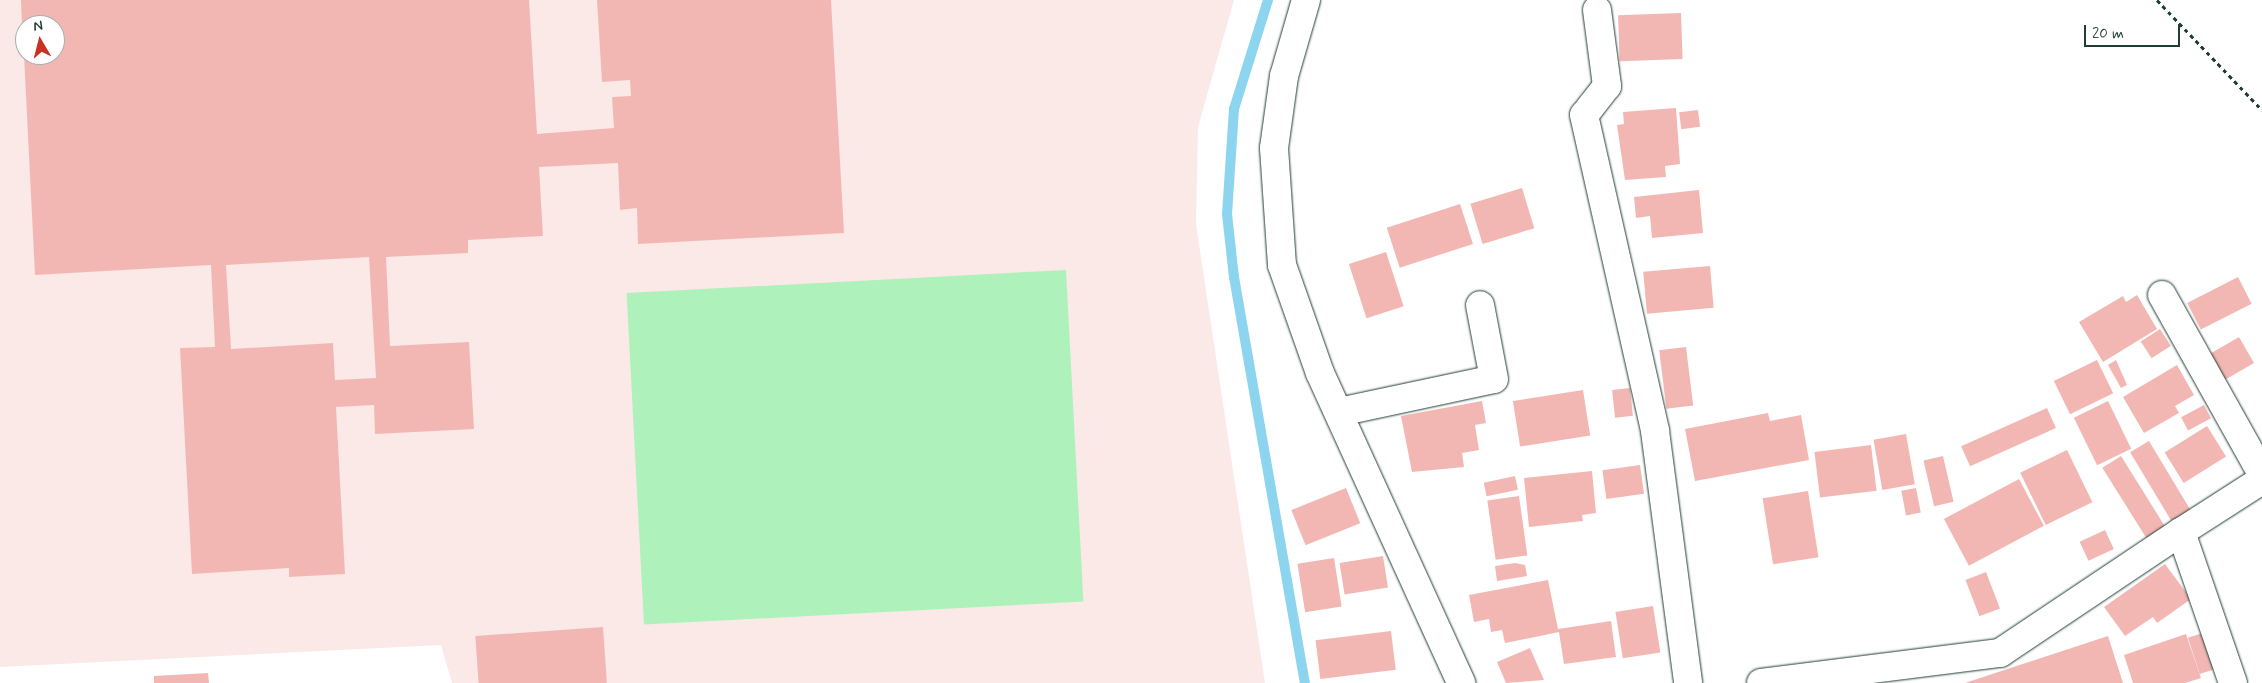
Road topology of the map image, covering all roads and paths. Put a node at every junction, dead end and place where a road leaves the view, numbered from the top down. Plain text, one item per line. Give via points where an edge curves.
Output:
1 (1306, 0) edge
2 (2157, 0) edge
3 (1597, 10) dead end
4 (2262, 110) edge
5 (2162, 295) dead end
6 (1480, 305) dead end
7 (1339, 412) junction
8 (2262, 474) edge
9 (2262, 480) edge
10 (2181, 532) junction
11 (1461, 683) edge
12 (1688, 683) edge
13 (1761, 683) edge
14 (2233, 683) edge

1 - 7 street via 1282,86 1274,148 1275,207 1282,265 1298,318
2 - 4 path
3 - 12 street via 1607,86 1584,115 1655,431
5 - 8 street
6 - 7 street via 1494,379
7 - 11 street
9 - 10 street
10 - 13 street via 2000,653
10 - 14 street

